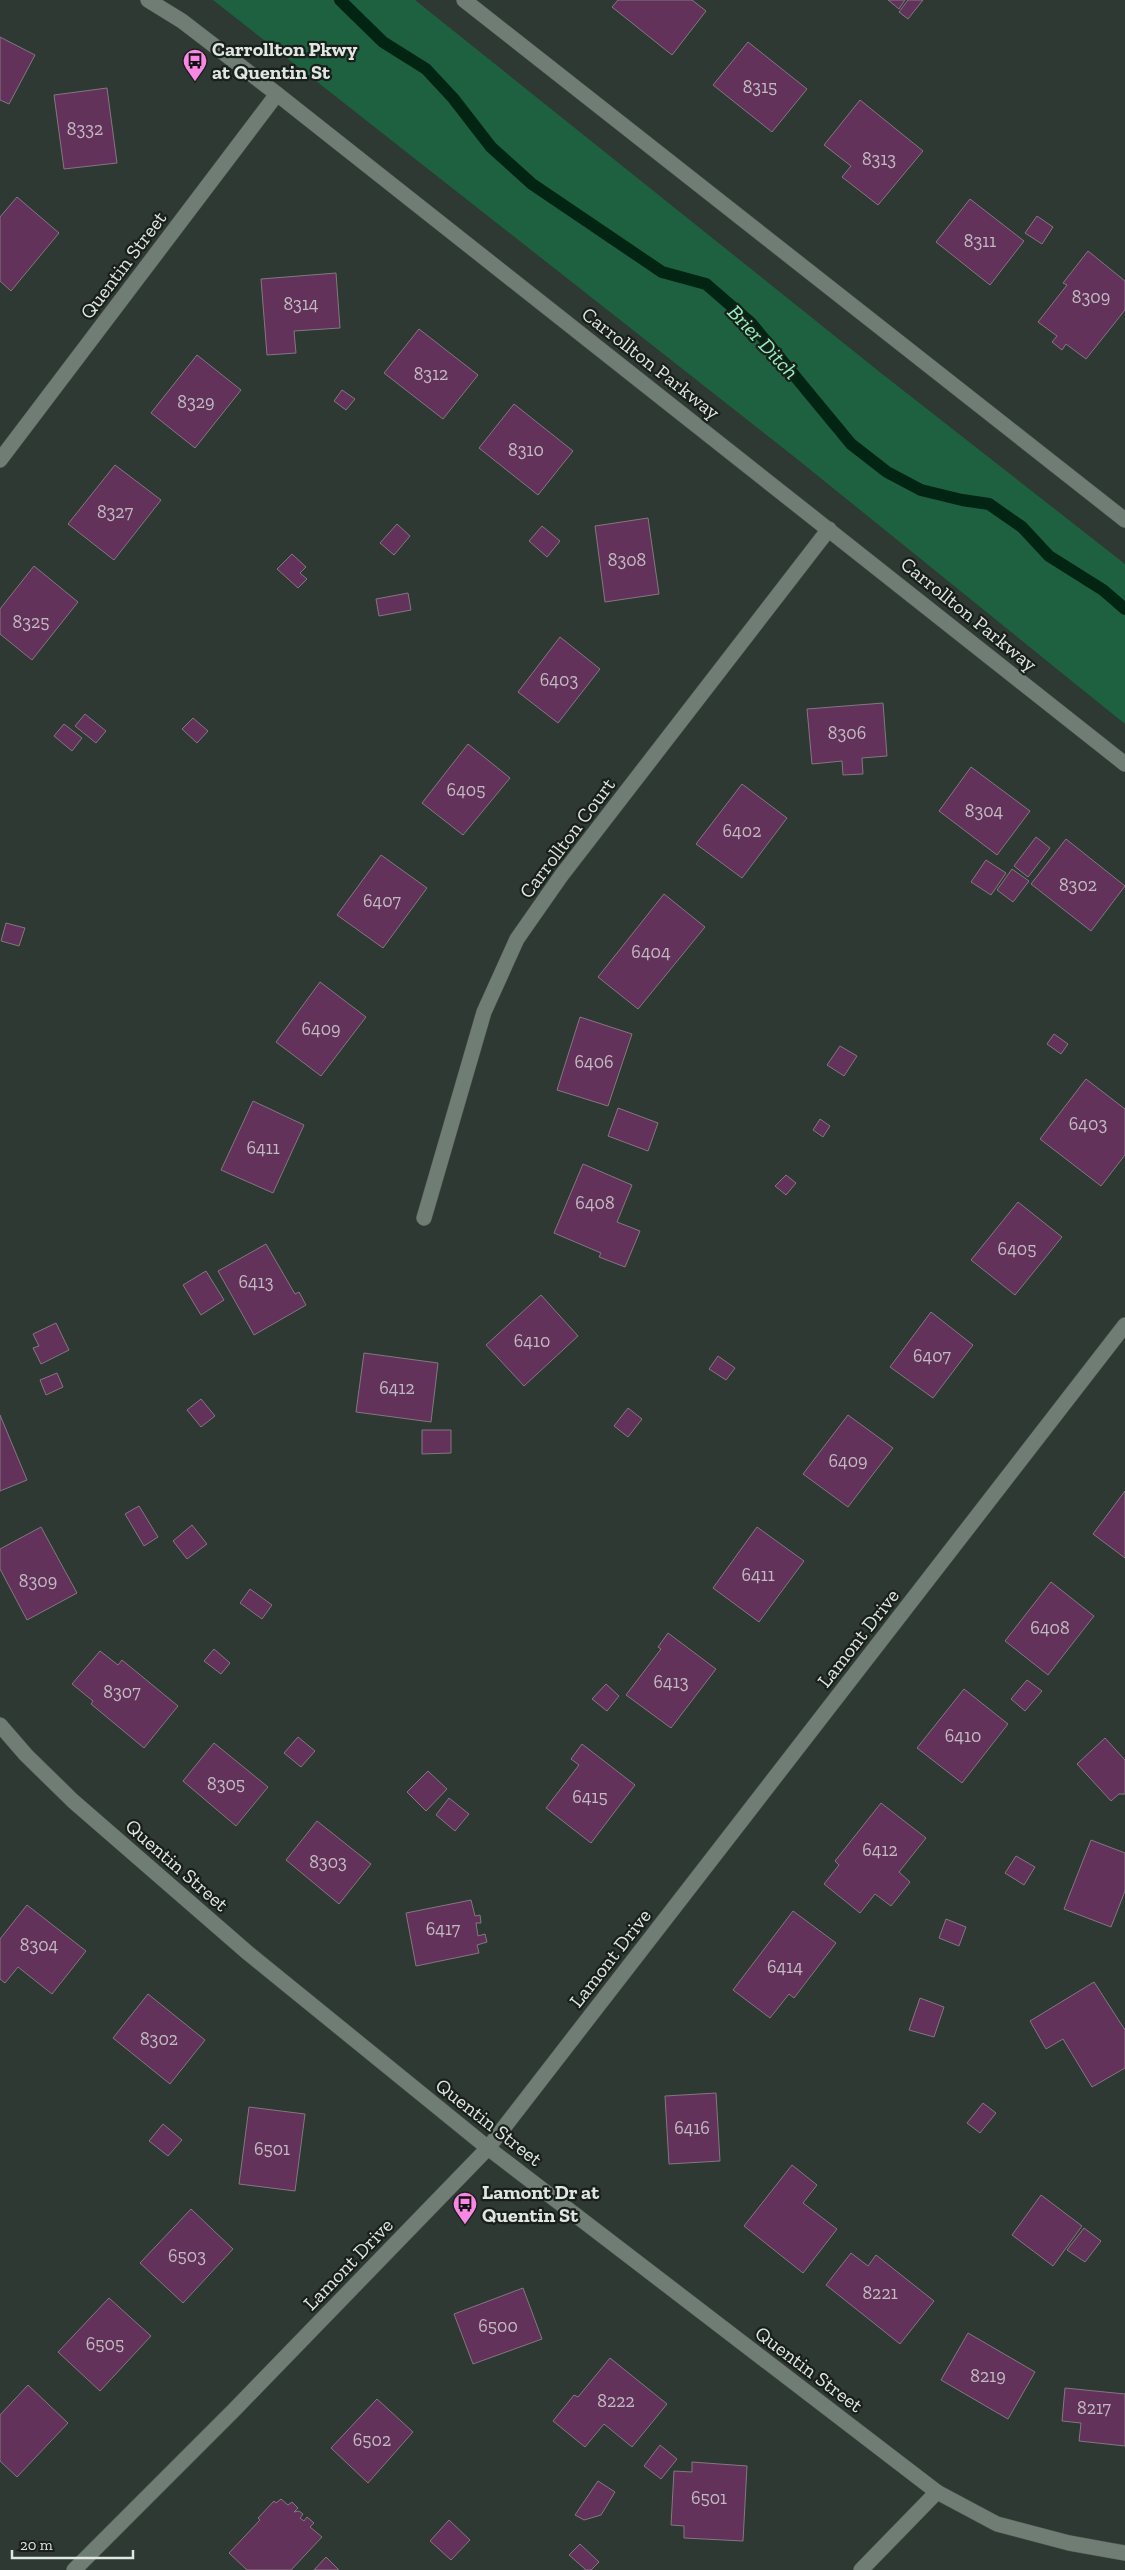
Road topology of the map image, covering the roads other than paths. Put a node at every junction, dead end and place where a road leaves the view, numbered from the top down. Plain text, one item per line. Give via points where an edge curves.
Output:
1 (148, 0) edge
2 (464, 0) edge
3 (277, 94) junction
4 (0, 460) edge
5 (1125, 520) edge
6 (829, 529) junction
7 (1125, 764) edge
8 (424, 1218) dead end
9 (1125, 1325) edge
10 (0, 1725) edge
11 (488, 2148) junction
12 (937, 2492) junction
13 (1125, 2553) edge
14 (74, 2570) edge
15 (861, 2570) edge

1 - 3 street, Carrollton Parkway via 182,21
2 - 5 street
3 - 4 street, Quentin Street
3 - 6 street, Carrollton Parkway
6 - 7 street, Carrollton Parkway
6 - 8 street, Carrollton Court via 561,876 517,939 484,1012
9 - 11 street, Lamont Drive
10 - 11 street, Quentin Street via 72,1801 248,1953
11 - 12 street, Quentin Street
11 - 14 street, Lamont Drive
12 - 13 street, Quentin Street via 997,2524 1069,2543
12 - 15 street

